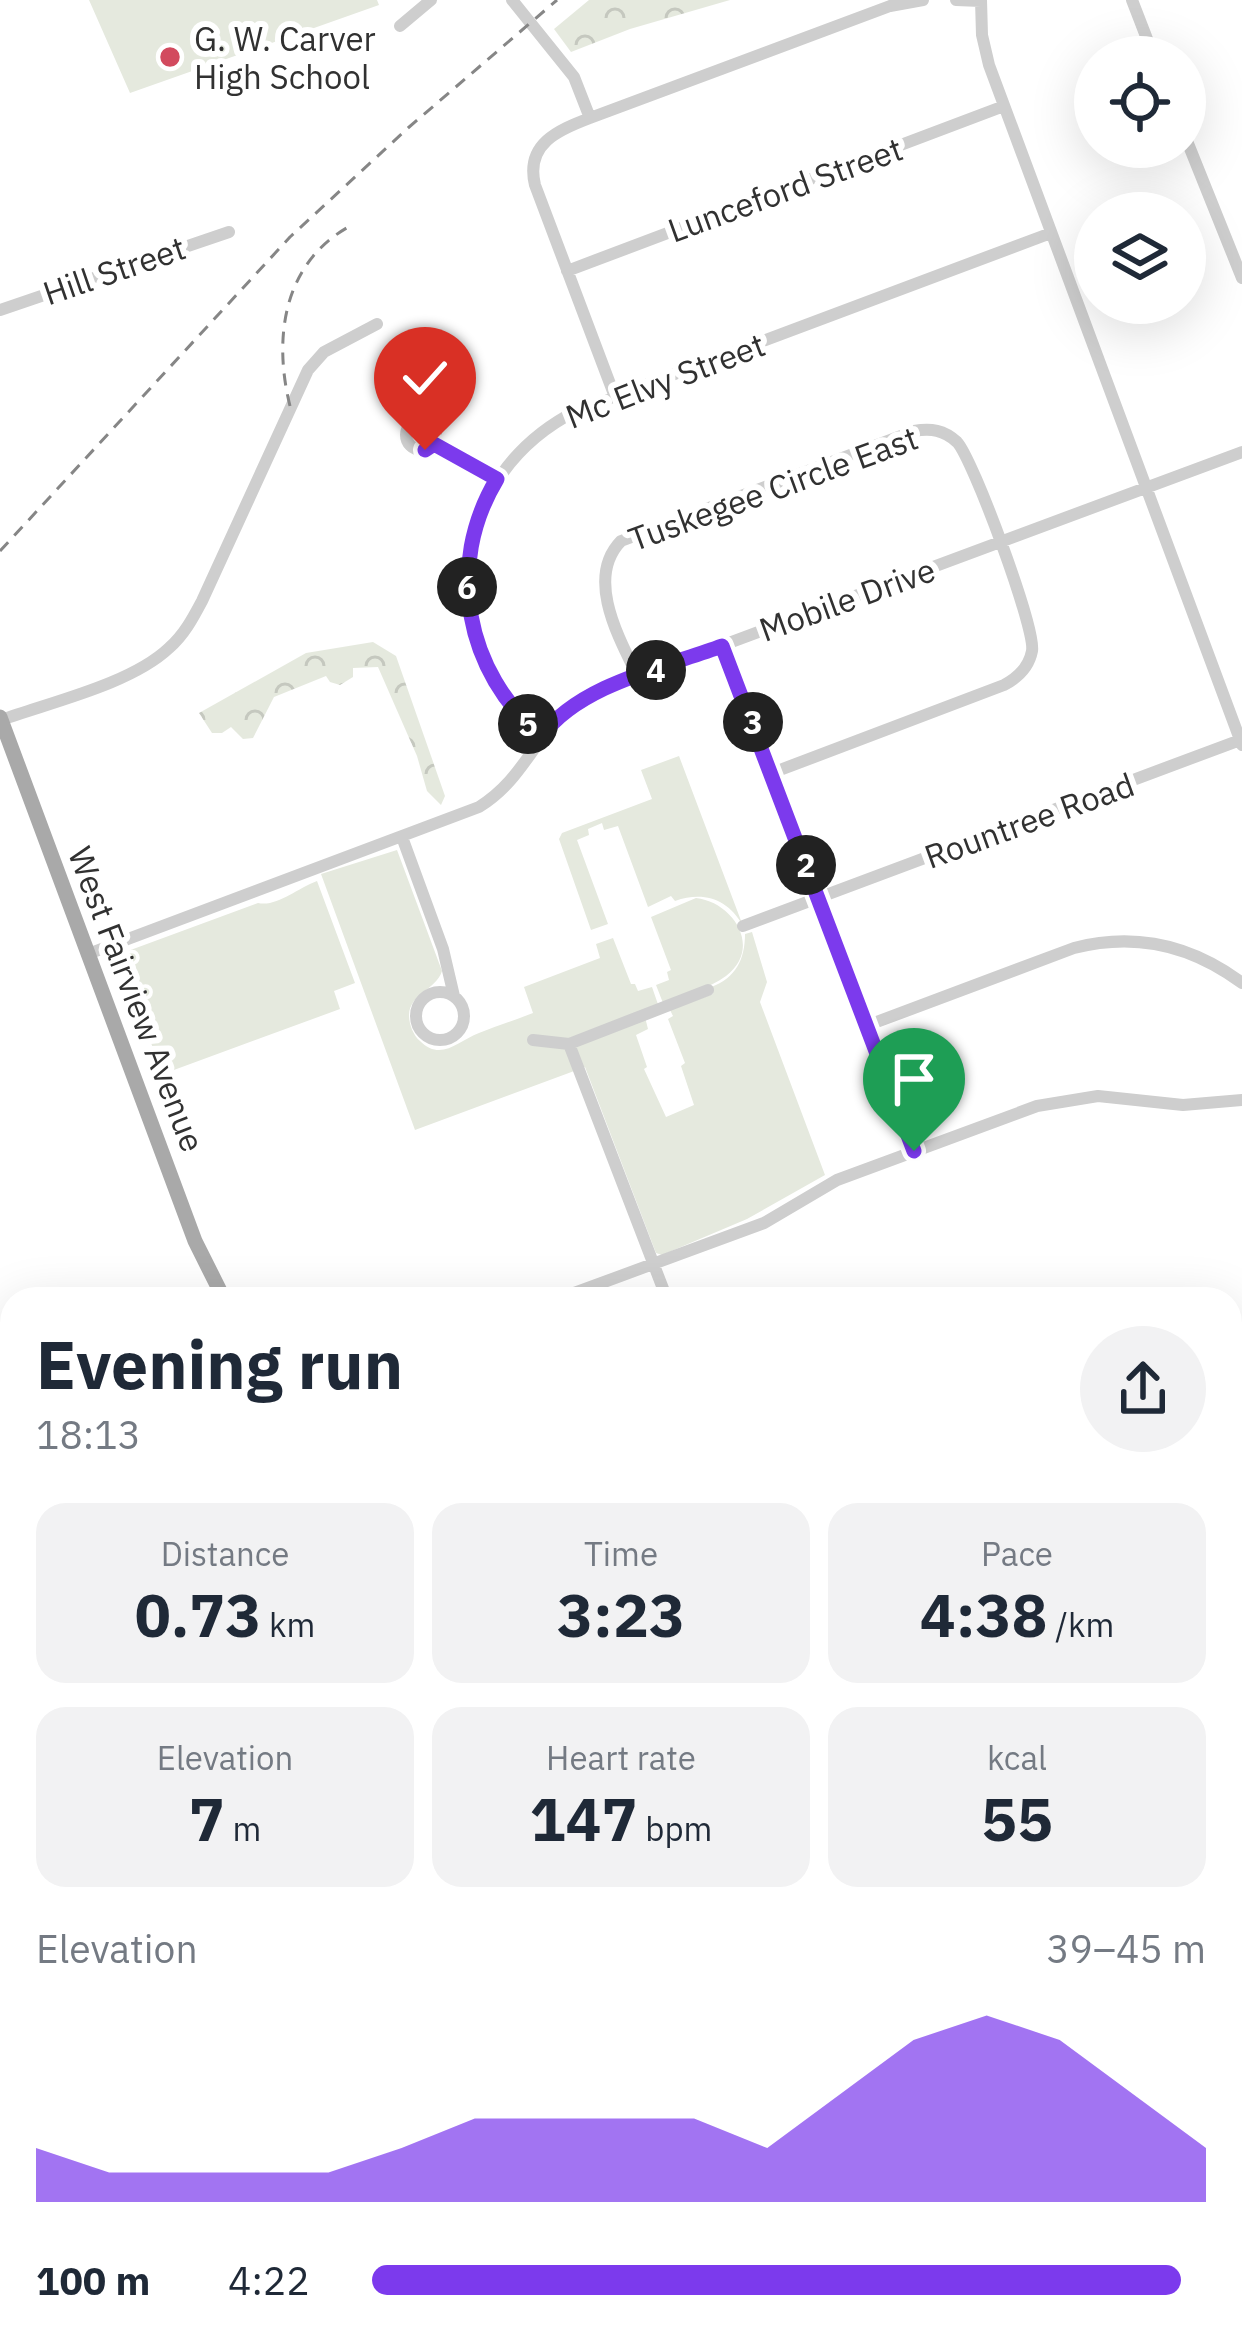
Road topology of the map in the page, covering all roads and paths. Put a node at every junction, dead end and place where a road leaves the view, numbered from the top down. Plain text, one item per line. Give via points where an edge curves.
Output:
1 (431, 0) edge
2 (512, 0) edge
3 (922, 0) edge
4 (956, 0) edge
5 (1132, 0) edge
6 (981, 1) edge
7 (400, 26) dead end
8 (1146, 36) edge
9 (1004, 106) junction
10 (590, 118) junction
11 (1198, 168) edge
12 (229, 232) dead end
13 (1051, 233) junction
14 (567, 271) junction
15 (1242, 278) edge
16 (0, 310) edge
17 (377, 324) dead end
18 (615, 397) junction
19 (434, 444) dead end
20 (1242, 452) edge
21 (497, 479) junction
22 (1146, 488) junction
23 (999, 542) junction
24 (722, 646) junction
25 (638, 677) junction
26 (1, 718) edge
27 (542, 736) junction
28 (1241, 743) edge
29 (772, 773) junction
30 (402, 837) junction
31 (818, 898) junction
32 (743, 926) dead end
33 (88, 954) junction
34 (1242, 983) edge
35 (708, 990) dead end
36 (454, 996) junction
37 (866, 1026) junction
38 (533, 1040) dead end
39 (569, 1044) junction
40 (1242, 1100) edge
41 (914, 1151) junction
42 (653, 1263) junction
43 (218, 1287) edge
44 (590, 1287) edge
45 (662, 1287) edge

1 - 7 street
2 - 10 street via 574,77
3 - 10 street
4 - 6 street
5 - 8 street
6 - 9 street via 984,48
9 - 13 street
9 - 14 street, Lunceford Street
10 - 14 street via 549,136 532,169
11 - 15 street
12 - 16 street, Hill Street
13 - 18 street, Mc Elvy Street
13 - 22 street
14 - 18 street
17 - 26 street via 308,370 202,601 167,650 128,674
18 - 21 street, Mc Elvy Street via 547,428
19 - 21 street
20 - 22 street, Mobile Drive
21 - 27 street, Mc Elvy Street via 471,542 470,615 495,684
22 - 23 street, Mobile Drive
22 - 28 street
23 - 24 street, Mobile Drive
23 - 25 street, Tuskegee Circle East via 964,452 932,429 632,535 613,549 603,579
23 - 29 street via 1032,635 1022,673
24 - 25 street, Mobile Drive
24 - 29 street
25 - 27 street, Mobile Drive via 576,702
26 - 33 main road, West Fairview Avenue
27 - 30 street, Mobile Drive via 505,790
28 - 31 street, Rountree Road
29 - 31 street
30 - 33 street, Mobile Drive
30 - 36 street
31 - 32 street, Rountree Road
31 - 37 street
33 - 43 main road, West Fairview Avenue
34 - 37 street via 1172,946 1108,941
35 - 39 street
36 - 36 street via 464,1013 459,1032 430,1039 416,1024 418,1004 434,992
37 - 41 street
38 - 39 street
39 - 42 street
40 - 41 street via 1062,1100
41 - 42 street via 837,1180 764,1223
42 - 44 street
42 - 45 street

